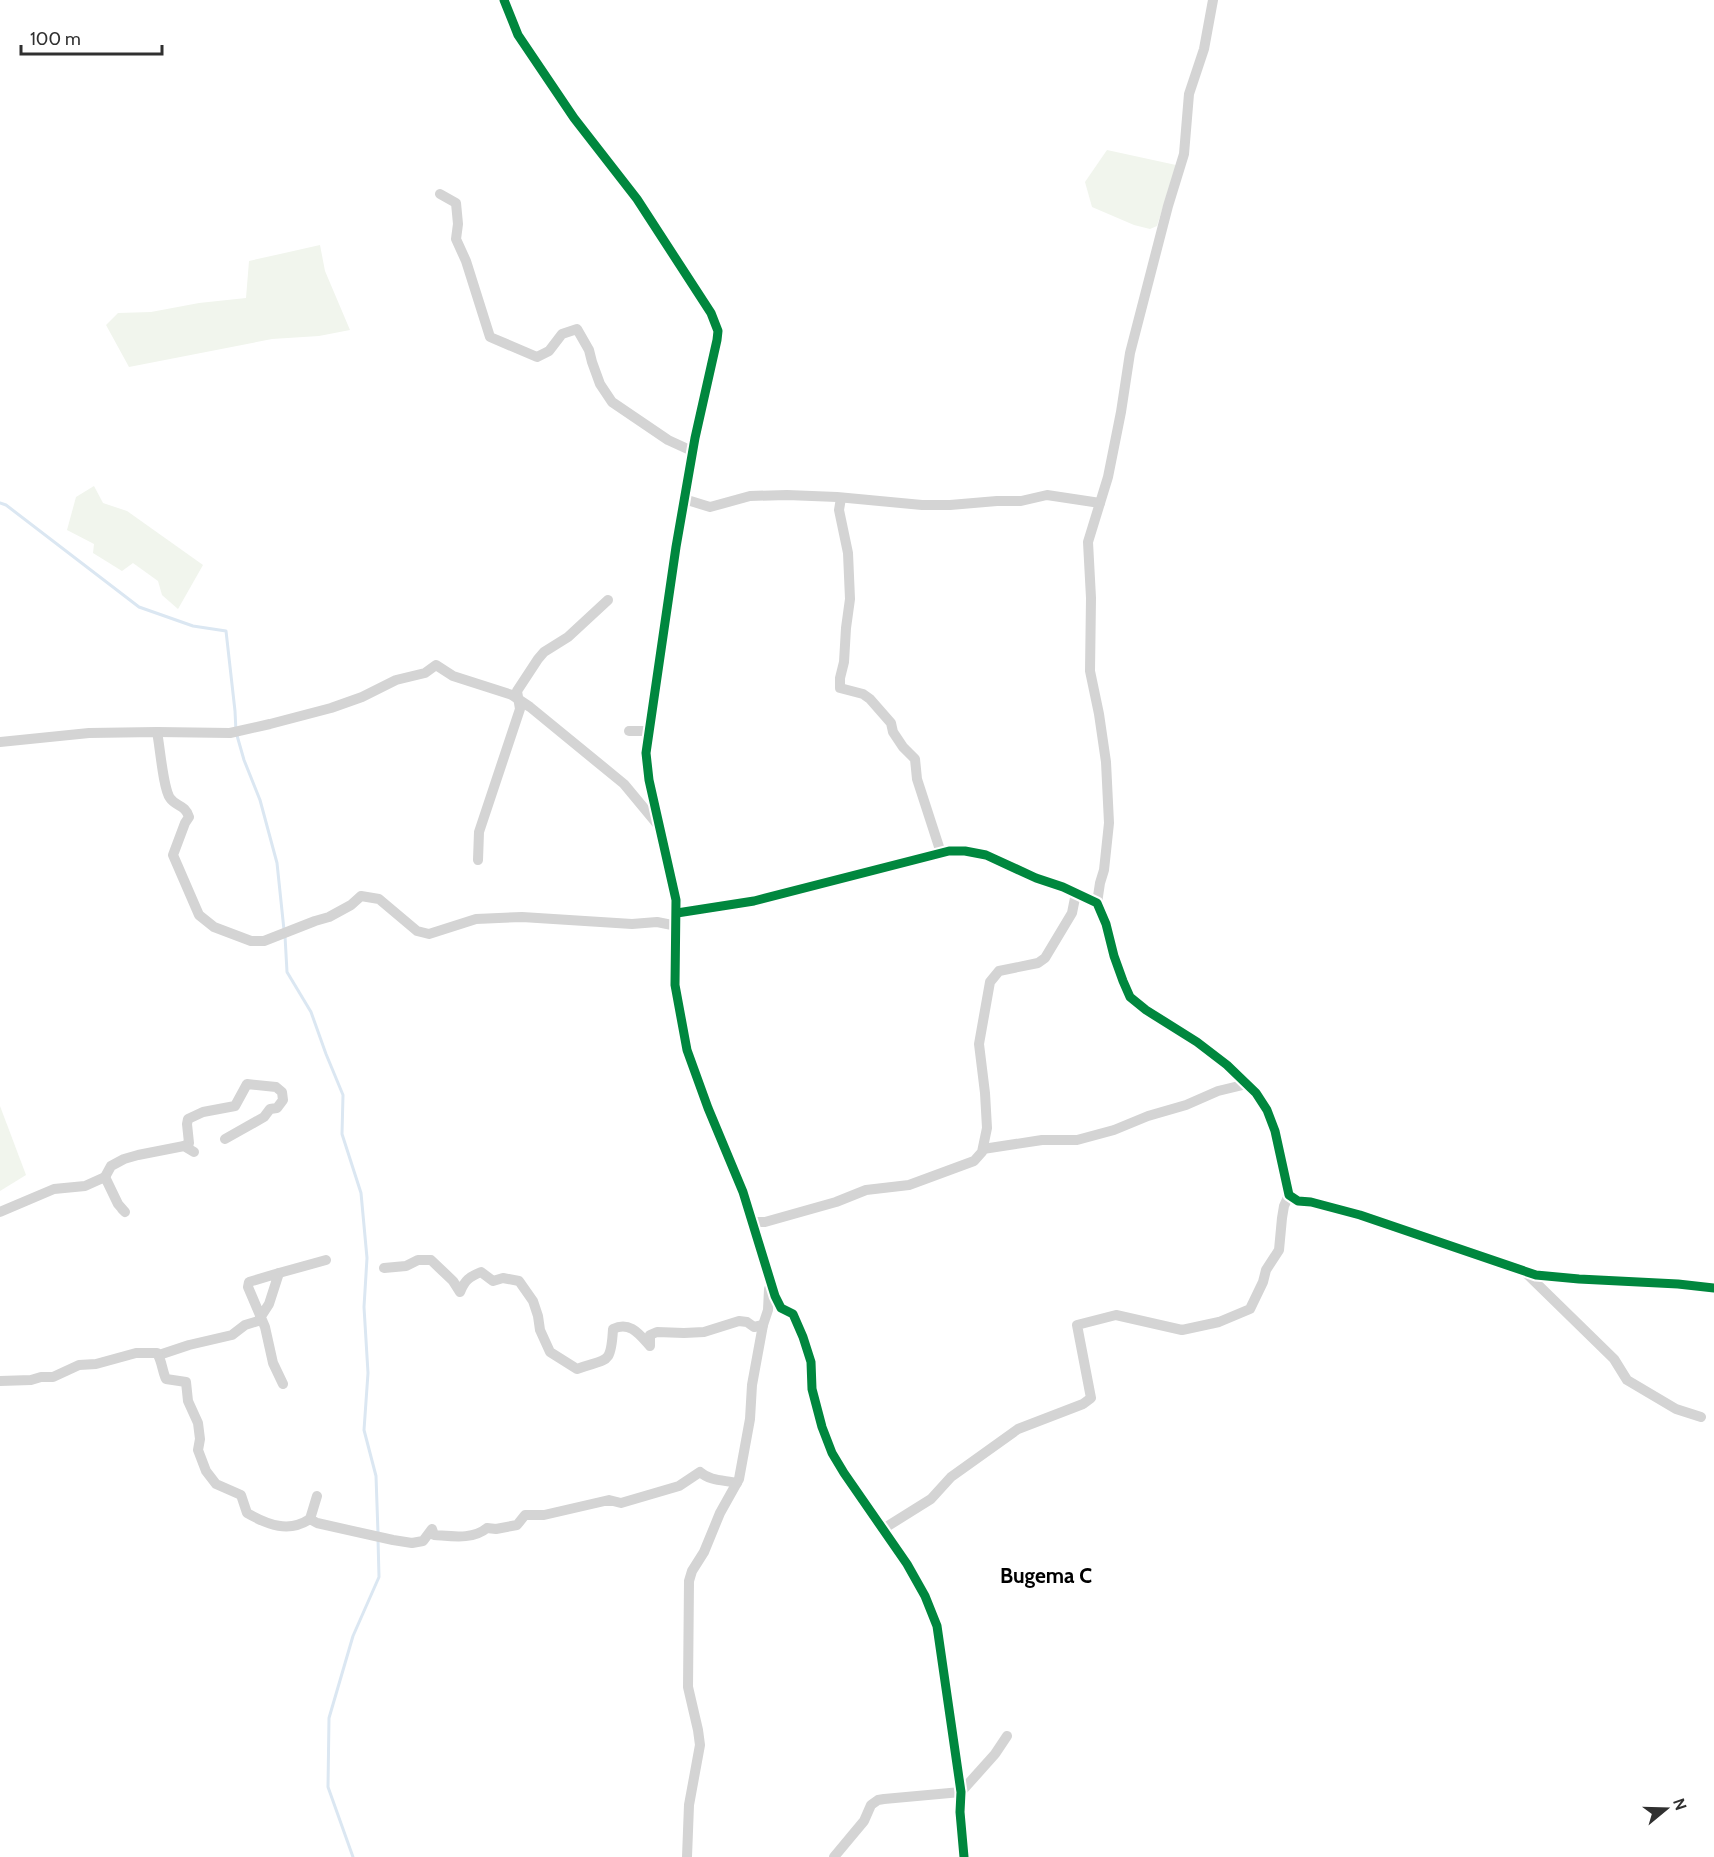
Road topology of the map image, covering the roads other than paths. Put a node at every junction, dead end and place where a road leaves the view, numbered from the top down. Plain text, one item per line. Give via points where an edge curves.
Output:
1 (504, 0) edge
2 (1213, 0) edge
3 (440, 194) dead end
4 (692, 451) junction
5 (841, 498) junction
6 (684, 499) junction
7 (1100, 503) junction
8 (608, 600) dead end
9 (518, 698) junction
10 (629, 731) dead end
11 (648, 731) junction
12 (157, 732) junction
13 (0, 742) edge
14 (660, 828) junction
15 (941, 853) junction
16 (478, 860) dead end
17 (1076, 893) junction
18 (1097, 903) junction
19 (677, 913) junction
20 (677, 926) junction
21 (1247, 1084) junction
22 (225, 1139) dead end
23 (184, 1146) junction
24 (983, 1149) junction
25 (194, 1152) dead end
26 (105, 1177) junction
27 (1289, 1195) junction
28 (122, 1209) dead end
29 (0, 1212) edge
30 (754, 1222) junction
31 (326, 1260) dead end
32 (384, 1268) dead end
33 (1522, 1270) junction
34 (279, 1273) junction
35 (769, 1282) junction
36 (1714, 1288) edge
37 (261, 1317) junction
38 (763, 1325) junction
39 (159, 1355) junction
40 (0, 1381) edge
41 (283, 1384) dead end
42 (1701, 1417) dead end
43 (737, 1483) junction
44 (317, 1496) dead end
45 (310, 1519) junction
46 (884, 1529) junction
47 (1007, 1736) dead end
48 (961, 1792) junction
49 (687, 1857) edge
50 (834, 1857) edge
51 (964, 1857) edge

1 - 4 street via 518,35 574,118 637,199 711,313 718,330 717,340
2 - 7 street via 1204,49 1189,94 1184,153 1130,354
3 - 4 street via 456,203 456,239 490,337 537,357 549,351 562,334 577,330 612,402 668,440
4 - 6 street
5 - 6 street via 750,496 710,507
5 - 7 street via 950,506 1021,501 1047,495
5 - 15 street via 839,510 848,554 850,599 840,688 870,699 915,759 917,779
6 - 11 street
7 - 18 street via 1088,542 1090,671 1106,762 1109,823
8 - 9 street via 568,637 544,652 519,686
9 - 12 street via 453,676 436,664 425,673 396,680 331,708 242,731
9 - 14 street via 632,791
9 - 16 street via 520,709 479,832
10 - 11 street
11 - 14 street via 646,765
12 - 13 street via 89,733
12 - 20 street via 170,798 185,808 189,818 174,859 199,915 214,927 247,940 264,941 329,917 361,896 379,899 417,931 429,934 476,920 522,917
14 - 19 street
15 - 17 street via 965,851 986,855
15 - 19 street via 754,901
17 - 18 street
17 - 24 street via 1072,913 1046,958 999,971 990,982 979,1044 987,1128
18 - 21 street via 1130,997 1197,1042
19 - 20 street
20 - 30 street via 675,985 687,1050
21 - 24 street via 1077,1140 1042,1140
21 - 27 street via 1267,1110 1275,1131
22 - 23 street via 277,1108 283,1100 282,1092 276,1087 247,1084 235,1106 188,1119 189,1143
23 - 25 street
23 - 26 street via 124,1160 111,1166
24 - 30 street via 974,1161 909,1185 866,1190 836,1202
26 - 28 street via 125,1212
26 - 29 street via 85,1186 54,1189
27 - 33 street
27 - 46 street via 1279,1250 1250,1309 1182,1330 1116,1315 1077,1325 1091,1398 1018,1429 951,1477 931,1498
30 - 35 street
31 - 34 street
32 - 38 street via 431,1260 460,1292 470,1276 481,1272 493,1281 519,1281 533,1301 550,1352 577,1369 609,1356 613,1329 621,1325 631,1327 650,1346 650,1335 657,1332 704,1332 738,1321 754,1327
33 - 36 street via 1579,1280
33 - 42 street via 1614,1359 1627,1380 1676,1409
34 - 37 street
34 - 37 street via 249,1282
35 - 38 street
35 - 46 street via 781,1308 793,1314 804,1337 811,1362 812,1389 832,1453
37 - 39 street via 232,1335
37 - 41 street
38 - 43 street
39 - 40 street via 136,1353 79,1365 53,1377
39 - 45 street via 166,1379 186,1382 188,1401 198,1423 198,1450 216,1484 241,1495 247,1513 265,1523 301,1525
43 - 45 street via 714,1480 700,1472 680,1486 621,1503 609,1500 544,1515 525,1515 517,1525 487,1528 481,1534 467,1536 434,1535 432,1529 423,1541 412,1543
43 - 49 street via 688,1581 688,1687 700,1746 689,1805
44 - 45 street
46 - 48 street via 925,1596 937,1626
47 - 48 street
48 - 50 street via 878,1800
48 - 51 street

